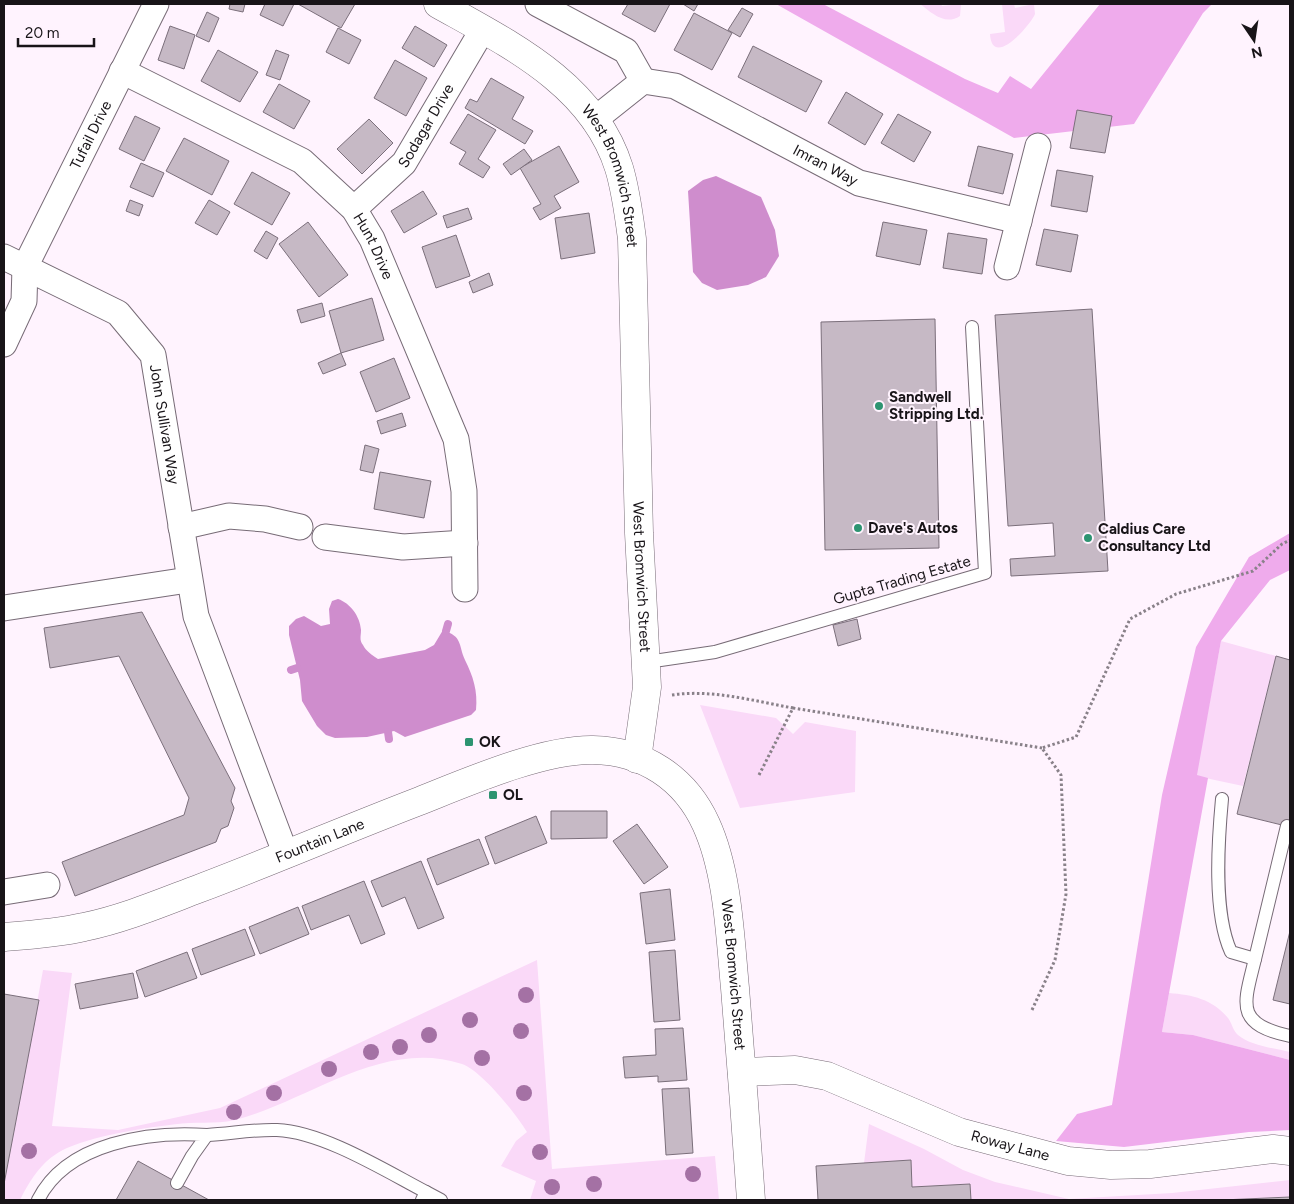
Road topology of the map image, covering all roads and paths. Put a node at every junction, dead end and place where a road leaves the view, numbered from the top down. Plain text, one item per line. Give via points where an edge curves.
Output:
1 (156, 4) edge
2 (438, 4) edge
3 (538, 4) edge
4 (483, 30) junction
5 (122, 71) junction
6 (643, 81) junction
7 (594, 120) junction
8 (1038, 146) dead end
9 (354, 209) junction
10 (1018, 221) junction
11 (14, 262) edge
12 (1007, 267) dead end
13 (972, 327) dead end
14 (4, 344) edge
15 (181, 527) junction
16 (300, 527) dead end
17 (325, 537) dead end
18 (1290, 540) edge
19 (465, 543) junction
20 (188, 580) junction
21 (465, 589) dead end
22 (4, 608) edge
23 (647, 662) junction
24 (646, 698) junction
25 (793, 708) junction
26 (1042, 748) junction
27 (637, 759) junction
28 (759, 775) dead end
29 (1222, 799) dead end
30 (1287, 826) dead end
31 (286, 855) junction
32 (47, 885) dead end
33 (4, 892) edge
34 (4, 937) edge
35 (1255, 959) junction
36 (1032, 1010) dead end
37 (1290, 1036) edge
38 (742, 1072) junction
39 (207, 1135) junction
40 (1290, 1151) edge
41 (178, 1183) dead end
42 (424, 1196) edge
43 (38, 1200) edge
44 (441, 1200) edge
45 (751, 1200) edge

1 - 5 street, Tufail Drive
2 - 4 street, West Bromwich Street
3 - 6 street via 626,51
4 - 7 street, West Bromwich Street via 556,77 571,90
4 - 9 street, Sodagar Drive via 404,163
5 - 9 street, Hunt Drive via 302,161
5 - 11 street, Tufail Drive
6 - 7 street
6 - 10 street, Imran Way via 675,86 859,183
7 - 23 street, West Bromwich Street via 619,167 632,239 639,533
8 - 10 street
9 - 19 street, Hunt Drive via 372,239 456,439 464,492
10 - 12 street
11 - 14 street via 24,302
11 - 15 street, John Sullivan Way via 118,313 153,355
13 - 23 lane, Gupta Trading Estate via 985,573 715,652
15 - 16 street via 229,516 265,519
15 - 20 street, John Sullivan Way
17 - 19 street via 403,547
18 - 26 path via 1253,571 1176,594 1130,619 1076,736
19 - 21 street, Hunt Drive
20 - 22 street
20 - 31 street, John Sullivan Way via 196,616
23 - 24 street, West Bromwich Street
24 - 25 path via 688,692
24 - 27 street, West Bromwich Street
25 - 26 path
25 - 28 path
26 - 36 path via 1061,775 1066,894 1055,960
27 - 31 street, Fountain Lane via 593,750 547,757 464,784
27 - 38 street, West Bromwich Street via 665,772 685,789 702,815 712,841 730,930
29 - 35 lane via 1218,845 1220,917 1231,952
30 - 35 lane
31 - 34 street, Fountain Lane via 83,928
32 - 33 street
35 - 37 lane via 1245,1004 1251,1020 1273,1032
38 - 40 street, Roway Lane via 795,1070 828,1076 959,1132 1068,1161 1150,1164 1273,1150
38 - 45 street, West Bromwich Street
39 - 41 lane
39 - 42 lane via 276,1130 303,1133 330,1144
39 - 43 lane via 177,1133 114,1143 61,1170
42 - 44 lane

